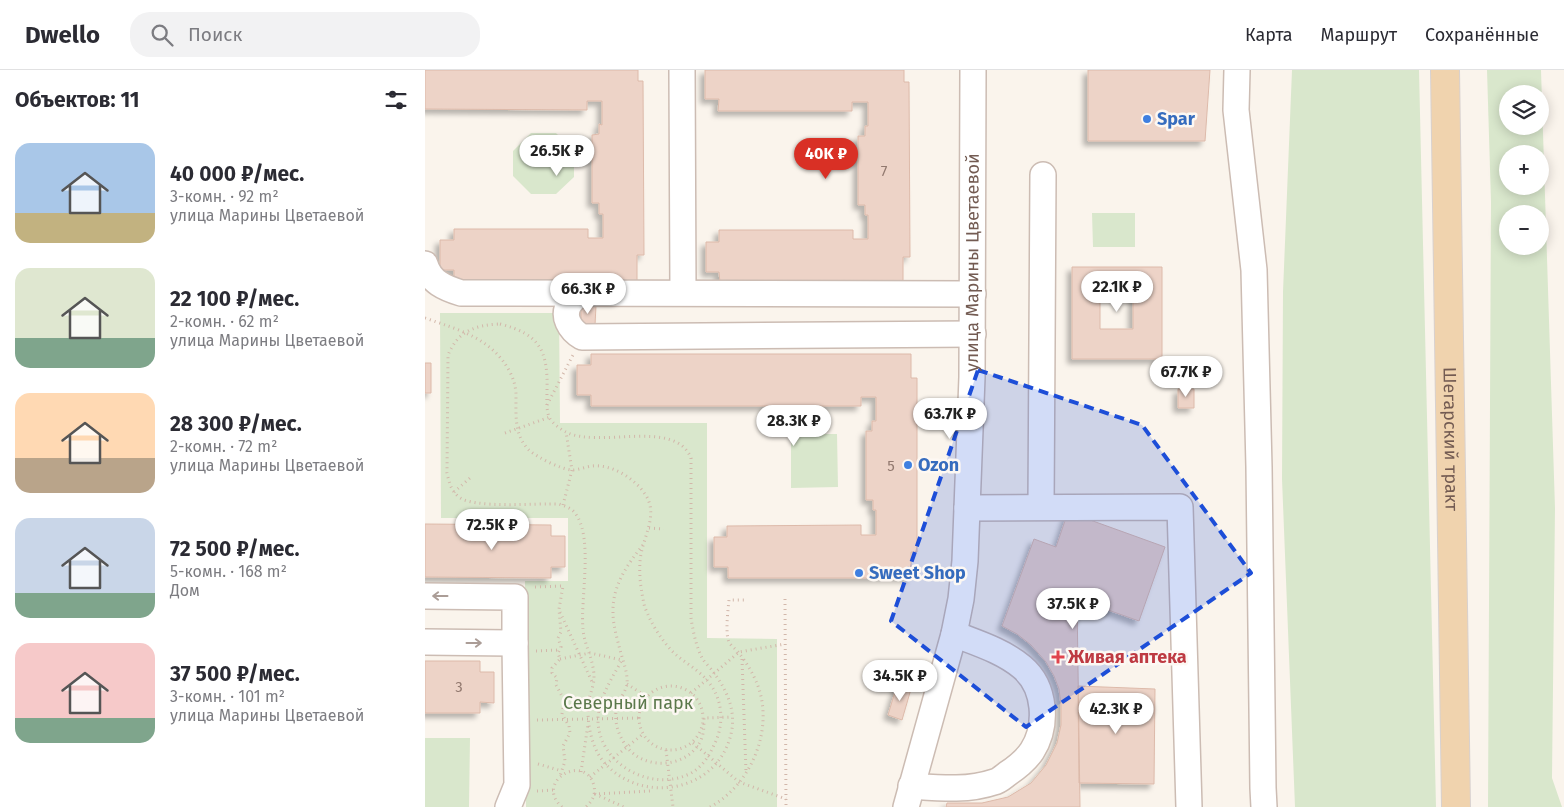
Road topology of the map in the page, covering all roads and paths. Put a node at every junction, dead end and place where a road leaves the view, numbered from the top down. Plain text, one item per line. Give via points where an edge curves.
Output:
1 (682, 70) edge
2 (973, 70) edge
3 (1237, 70) edge
4 (1445, 70) edge
5 (1043, 175) dead end
6 (425, 264) edge
7 (582, 292) junction
8 (683, 292) junction
9 (973, 294) junction
10 (425, 318) edge
11 (466, 332) junction
12 (973, 334) junction
13 (582, 337) junction
14 (547, 406) junction
15 (550, 417) junction
16 (517, 429) junction
17 (566, 432) junction
18 (505, 433) dead end
19 (572, 470) junction
20 (470, 478) dead end
21 (455, 492) junction
22 (563, 506) junction
23 (1041, 507) junction
24 (967, 508) junction
25 (649, 528) junction
26 (664, 529) dead end
27 (643, 544) junction
28 (425, 596) edge
29 (515, 597) junction
30 (745, 600) dead end
31 (785, 600) dead end
32 (559, 610) junction
33 (954, 634) junction
34 (425, 642) edge
35 (515, 643) junction
36 (785, 644) junction
37 (739, 652) junction
38 (590, 653) junction
39 (580, 655) junction
40 (743, 658) junction
41 (560, 659) junction
42 (622, 660) junction
43 (714, 673) junction
44 (706, 679) junction
45 (593, 684) junction
46 (627, 684) junction
47 (691, 692) junction
48 (647, 697) junction
49 (732, 717) junction
50 (639, 718) junction
51 (704, 718) junction
52 (721, 718) junction
53 (565, 719) junction
54 (589, 719) junction
55 (598, 719) junction
56 (615, 719) junction
57 (517, 720) junction
58 (643, 734) junction
59 (693, 742) junction
60 (697, 746) junction
61 (627, 747) junction
62 (666, 750) junction
63 (709, 756) junction
64 (613, 758) junction
65 (535, 763) dead end
66 (667, 764) junction
67 (717, 764) junction
68 (605, 765) junction
69 (562, 771) junction
70 (581, 772) junction
71 (746, 772) junction
72 (560, 776) junction
73 (590, 777) junction
74 (670, 780) junction
75 (739, 782) junction
76 (671, 790) junction
77 (594, 794) junction
78 (908, 797) edge
79 (786, 799) junction
80 (508, 807) edge
81 (562, 807) edge
82 (586, 807) edge
83 (624, 807) edge
84 (673, 807) edge
85 (710, 807) edge
86 (786, 807) edge
87 (1189, 807) edge
88 (1265, 807) edge
89 (1456, 807) edge

1 - 8 street
2 - 9 street, улица Марины Цветаевой
3 - 88 street via 1236,110 1253,270
4 - 89 main road, Шегарский тракт
5 - 23 street
6 - 7 street via 435,282 461,293
7 - 8 street
7 - 13 street via 571,301 567,318 569,326
8 - 9 street
9 - 12 street, улица Марины Цветаевой
10 - 11 path
11 - 14 path via 487,324 500,324 528,336 540,347 545,359
11 - 16 path via 486,343 506,364 516,386
11 - 21 path via 452,346 447,366 447,473
12 - 13 street
12 - 24 street, улица Марины Цветаевой
13 - 14 path
14 - 15 path
15 - 16 path
15 - 17 path
16 - 18 path
16 - 19 path via 522,442 531,451
17 - 19 path
17 - 43 path via 580,437 663,438 681,444 687,450 691,458 691,618 702,658
19 - 22 path
19 - 25 path via 603,466 625,476 645,494 651,506
20 - 21 path
21 - 22 path via 465,501 475,503
22 - 38 path via 578,518 585,541 583,630
23 - 24 street
23 - 87 street via 1180,506
24 - 33 street, улица Марины Цветаевой via 965,561
25 - 26 path
25 - 27 path
27 - 42 path via 619,580 614,598 613,614
27 - 44 path via 640,561 644,607 657,633 673,652
29 -> 28 street
29 - 32 path via 534,587 563,586
29 - 35 street
30 - 37 path via 729,600 727,636 729,643
31 - 36 path
32 - 39 path
32 - 41 path
33 - 78 street, улица Марины Цветаевой
33 - 78 street via 1005,655 1024,668 1037,687 1043,708 1041,731 1032,751 996,782
34 -> 35 street
35 - 57 street
36 - 37 path
36 - 79 path
37 - 40 path
37 - 43 path
38 - 39 path
38 - 42 path
38 - 45 path
39 - 41 path
39 - 45 path
40 - 71 path
40 - 71 path via 758,686 763,723 759,746
41 - 53 path via 552,673 557,678 556,685 564,700 562,714
42 - 46 path
42 - 55 path via 605,691
43 - 44 path
43 - 49 path via 730,700
44 - 47 path
44 - 52 path via 716,693
45 - 54 path
46 - 48 path
46 - 56 path via 615,711
47 - 48 path via 673,686 663,687
47 - 51 path via 698,699
48 - 50 path
49 - 52 path
49 - 67 path via 729,741
50 - 56 path
50 - 58 path
51 - 52 path
51 - 59 path via 699,735
51 - 60 path via 704,731
52 - 63 path via 716,743
53 - 54 path
53 - 57 path
53 - 69 path via 569,733 563,746 565,761
54 - 55 path
54 - 68 path via 592,739
54 - 70 path
55 - 56 path
55 - 64 path via 605,747
56 - 61 path via 618,733
57 - 80 street via 517,785
58 - 61 path
58 - 62 path via 649,742
59 - 60 path
59 - 62 path via 685,748
60 - 63 path
60 - 66 path via 677,762
61 - 64 path
61 - 66 path via 645,760
62 - 66 path
63 - 67 path
63 - 74 path via 687,776
64 - 68 path
64 - 74 path via 640,776
65 - 69 path
66 - 74 path
67 - 75 path
67 - 76 path via 697,781
68 - 73 path
68 - 76 path via 629,784
69 - 72 path
70 - 72 path via 572,770
70 - 73 path
71 - 75 path
72 - 81 path via 554,794
73 - 77 path
74 - 76 path
75 - 79 path
75 - 85 path via 729,794
76 - 77 path
76 - 84 path
77 - 82 path
77 - 83 path
79 - 86 path

